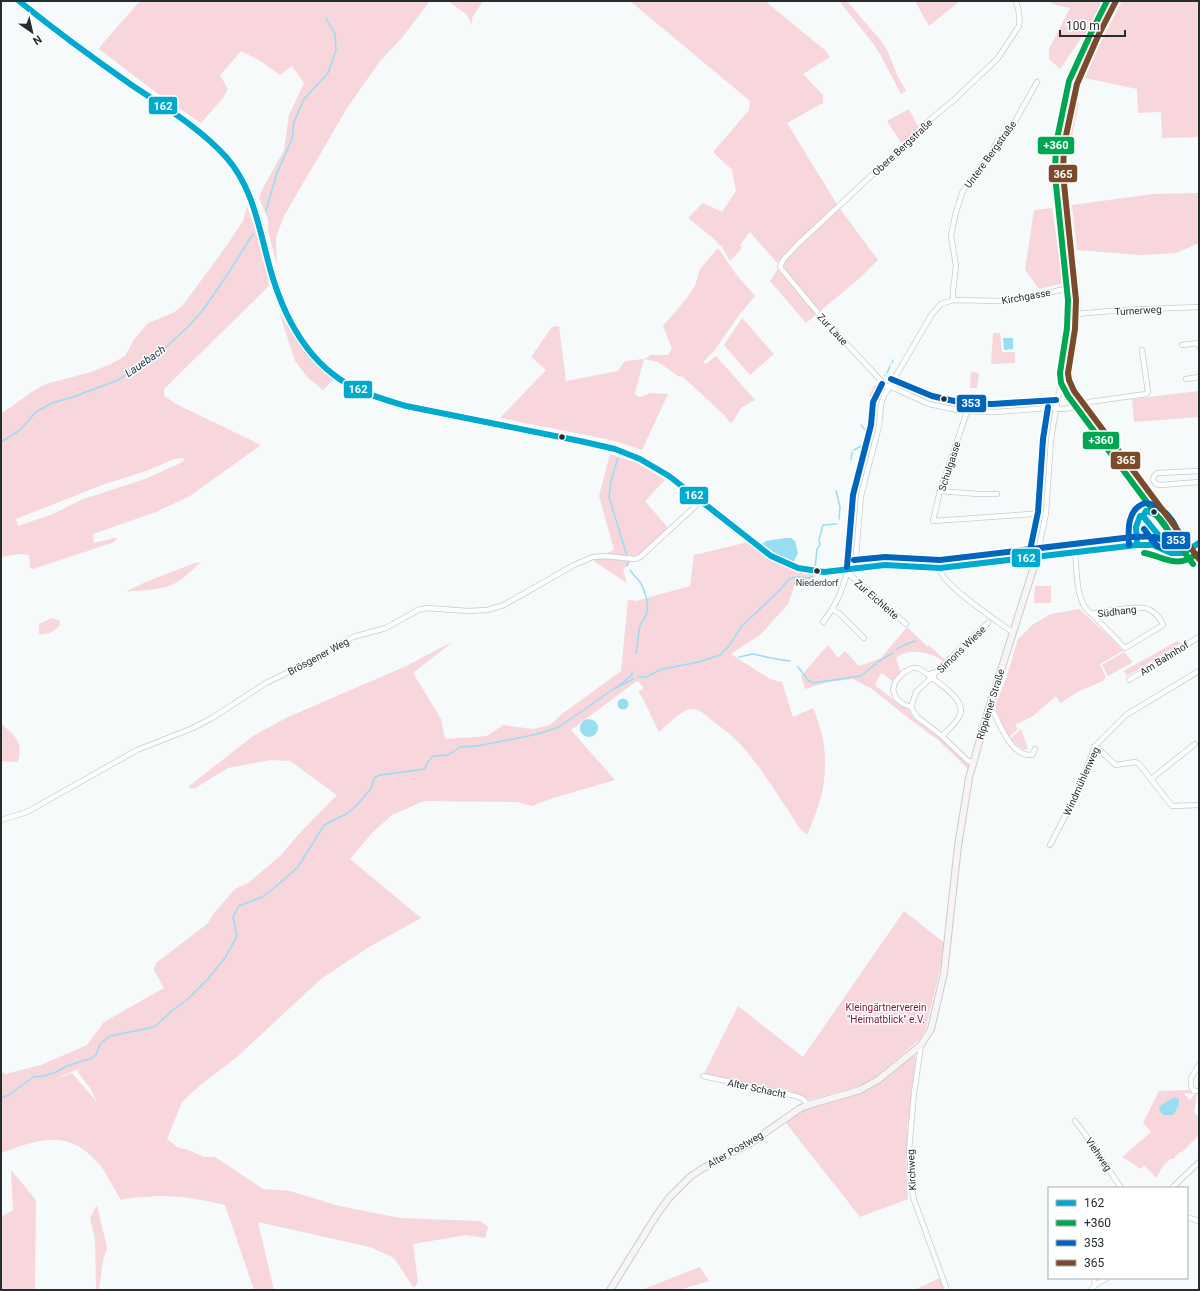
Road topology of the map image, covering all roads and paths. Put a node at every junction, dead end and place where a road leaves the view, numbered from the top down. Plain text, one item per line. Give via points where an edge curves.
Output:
1 (19, 1) edge
2 (1016, 1) edge
3 (1116, 1) edge
4 (1037, 82) dead end
5 (780, 267) joint
6 (1075, 287) junction
7 (953, 300) junction
8 (1199, 307) edge
9 (1076, 314) junction
10 (1182, 346) dead end
11 (1199, 346) edge
12 (1142, 350) dead end
13 (1199, 378) edge
14 (1186, 379) dead end
15 (1061, 382) dead end
16 (889, 387) junction
17 (1081, 406) junction
18 (1056, 408) junction
19 (967, 412) junction
20 (1199, 471) edge
21 (1199, 482) edge
22 (940, 492) junction
23 (997, 494) dead end
24 (701, 501) junction
25 (1046, 513) junction
26 (1199, 543) edge
27 (1191, 548) junction
28 (1076, 551) junction
29 (1037, 557) junction
30 (1199, 559) edge
31 (940, 568) junction
32 (851, 570) junction
33 (833, 610) junction
34 (1092, 614) junction
35 (823, 622) dead end
36 (988, 623) dead end
37 (906, 624) dead end
38 (1012, 632) junction
39 (1199, 637) edge
40 (864, 638) dead end
41 (1199, 671) edge
42 (932, 677) junction
43 (1129, 680) dead end
44 (911, 707) junction
45 (988, 710) junction
46 (942, 736) junction
47 (1195, 744) dead end
48 (1095, 746) junction
49 (1035, 749) dead end
50 (973, 762) junction
51 (1151, 779) junction
52 (1199, 805) edge
53 (1, 820) edge
54 (1050, 845) dead end
55 (921, 1045) junction
56 (1199, 1065) edge
57 (703, 1076) dead end
58 (1199, 1092) edge
59 (808, 1105) junction
60 (1075, 1121) dead end
61 (1199, 1162) edge
62 (1120, 1187) edge
63 (1173, 1187) edge
64 (1188, 1217) edge
65 (1199, 1221) edge
66 (1094, 1279) edge
67 (1105, 1279) edge
68 (1095, 1285) junction
69 (610, 1290) edge
70 (947, 1290) edge
71 (1091, 1290) edge

1 - 24 main road via 92,58 201,132 230,162 244,184 259,219 276,292 286,316 307,350 338,378 354,388 406,406 615,449 669,476
2 - 5 street, Obere Bergstraße via 1020,26 998,58 955,100 919,129 887,164 798,244 782,260
3 - 6 main road via 1077,84 1064,144 1063,174
4 - 7 street, Untere Bergstraße via 1009,131 997,142 962,193 954,216 951,236 956,266
5 - 16 street, Zur Laue via 818,313
6 - 7 street, Kirchgasse via 1003,301
6 - 9 main road
7 - 16 street via 941,304 932,314
8 - 9 street, Turnerweg
9 - 17 main road via 1068,380
10 - 11 street via 1199,343
12 - 17 street, Zur Laue via 1148,392 1146,394 1089,402
13 - 14 street
15 - 18 street, Rippiener Straße
16 - 19 street, Zur Laue via 929,404
16 - 32 street via 881,404 861,496
17 - 18 street, Zur Laue
17 - 27 main road
18 - 19 street, Zur Laue
18 - 25 street, Rippiener Straße
19 - 22 street, Schulgasse
20 - 21 street via 1157,474 1153,480 1161,485
22 - 23 street
22 - 25 street, Schulgasse via 933,521
24 - 32 main road via 771,556 798,568 824,572
24 - 53 street, Brösgener Weg via 640,557 593,557 504,604 487,610 418,610 386,628 344,642 266,683 200,725 137,750 27,812
25 - 29 street, Rippiener Straße
26 - 27 main road
27 - 28 main road via 1183,553 1171,554 1153,546 1137,545
27 - 30 main road
28 - 29 main road
28 - 34 street, Südhang via 1079,593 1088,612
29 - 31 main road
29 - 38 main road, Rippiener Straße
31 - 32 main road via 885,565
31 - 38 street via 941,574 967,600
32 - 33 street, Zur Eichleite
32 - 37 street, Zur Eichleite
33 - 35 street, Zur Eichleite
33 - 40 street
34 - 34 street, Südhang via 1125,648 1163,625 1148,609
36 - 42 street, Simons Wiese
38 - 45 main road, Rippiener Straße
39 - 43 street, Am Bahnhof
41 - 48 street, Windmühlenweg via 1126,715
42 - 44 street, Simons Wiese via 916,692
42 - 44 street, Simons Wiese via 918,668 912,668 895,682 896,698
42 - 46 street, Simons Wiese via 959,701 962,710 960,717
44 - 46 street, Simons Wiese via 917,717
45 - 49 street via 994,713 1004,736 1015,749 1032,755
45 - 50 main road, Rippiener Straße
46 - 50 street, Simons Wiese via 968,761
47 - 51 street
48 - 51 street via 1116,765 1135,762 1139,764
48 - 54 street, Windmühlenweg via 1076,795
50 - 55 main road, Rippiener Straße via 958,846 944,973 931,1029
51 - 52 street via 1172,806
55 - 59 main road, Alter Postweg via 878,1080 860,1090
55 - 70 street, Kirchweg via 909,1151 912,1197
56 - 58 street via 1191,1078 1192,1089
57 - 59 street, Alter Schacht via 796,1096
59 - 69 main road, Alter Postweg via 752,1142 691,1176 656,1216
60 - 62 street, Viehweg
61 - 63 street
64 - 65 street
66 - 68 street
67 - 68 street
68 - 71 street

